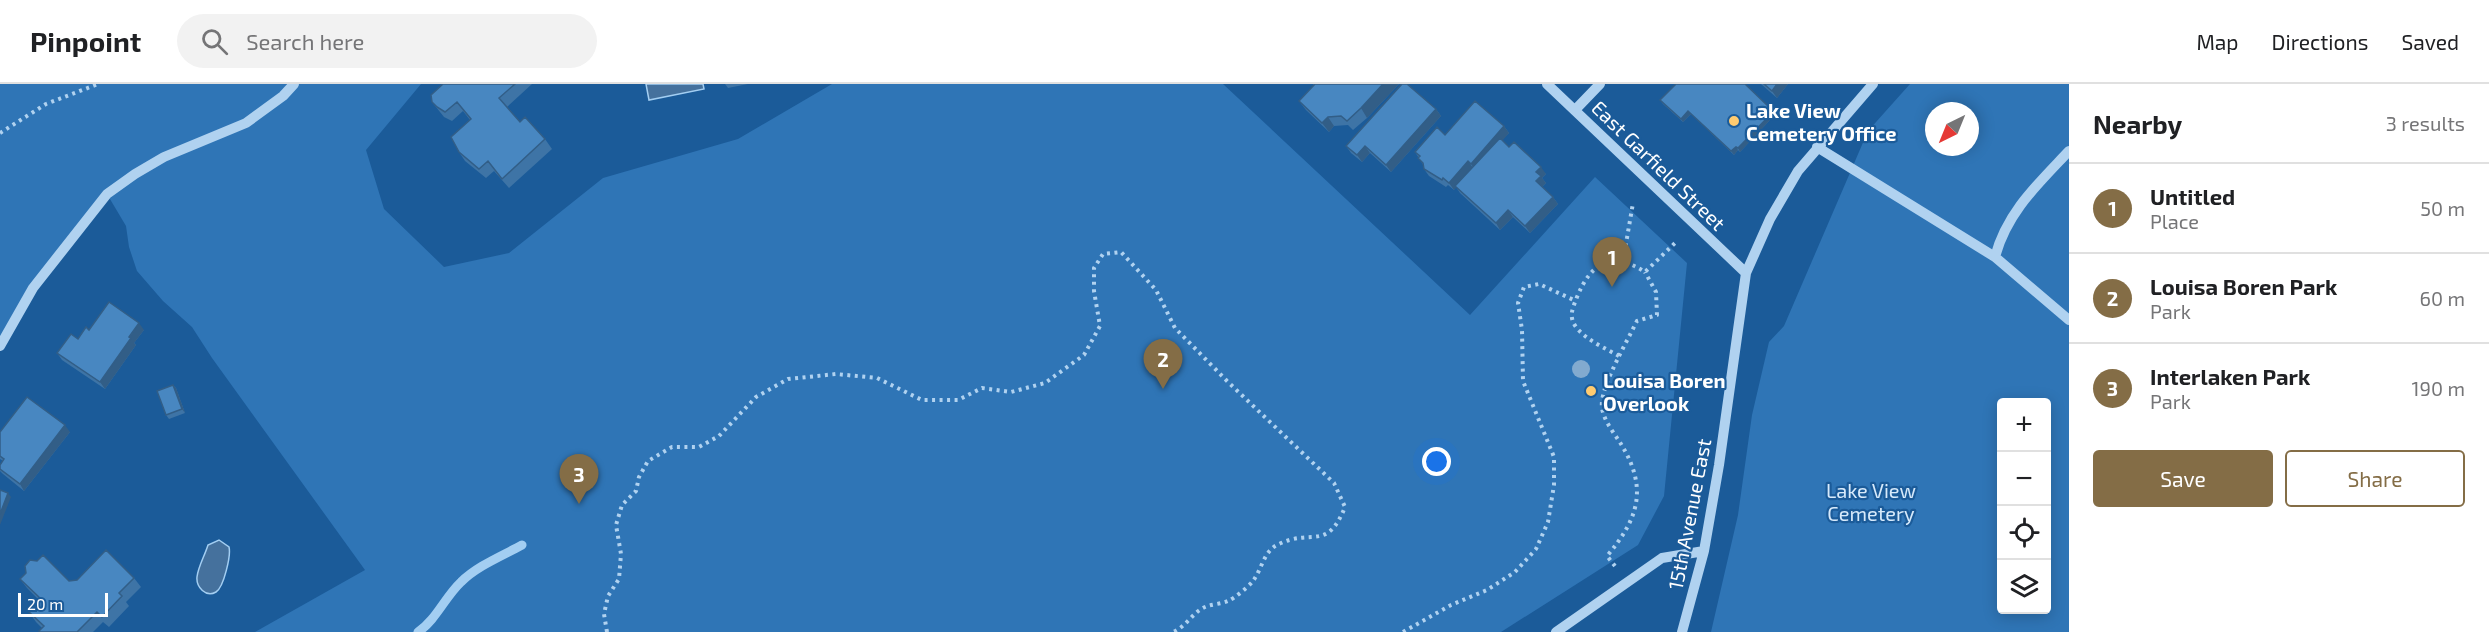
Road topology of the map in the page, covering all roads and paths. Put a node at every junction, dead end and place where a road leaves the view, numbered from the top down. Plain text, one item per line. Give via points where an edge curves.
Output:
1 (98, 84) edge
2 (294, 84) edge
3 (1547, 84) edge
4 (1600, 84) edge
5 (1873, 84) edge
6 (1575, 110) junction
7 (0, 133) edge
8 (1817, 147) junction
9 (2069, 151) edge
10 (1633, 203) dead end
11 (1675, 243) dead end
12 (1995, 257) junction
13 (1623, 261) junction
14 (1644, 272) junction
15 (1746, 273) junction
16 (1576, 301) junction
17 (2069, 320) edge
18 (0, 346) edge
19 (1618, 356) junction
20 (1704, 551) junction
21 (1615, 566) dead end
22 (607, 632) edge
23 (1173, 632) edge
24 (1403, 632) edge
25 (1556, 632) edge
26 (1682, 632) edge

1 - 7 path via 46,104
2 - 18 street via 246,123 164,158 107,194 33,288
3 - 6 street, East Garfield Street
4 - 6 street
5 - 8 street, 15th Avenue East
6 - 15 street, East Garfield Street
8 - 12 street
8 - 15 street, 15th Avenue East via 1781,198
9 - 12 street via 2016,209
10 - 13 path
11 - 14 path
12 - 17 street
13 - 14 path
13 - 16 path via 1590,271
14 - 19 path via 1656,292 1657,315 1637,321
15 - 20 street, 15th Avenue East
16 - 19 path via 1571,317 1577,327
16 - 24 path via 1539,284 1524,287 1518,303 1523,381 1554,457 1548,522 1536,549 1515,572 1487,590
19 - 21 path via 1602,406 1636,474 1639,492 1629,524 1607,556
20 - 25 street via 1662,558
20 - 26 street, 15th Avenue East
22 - 23 path via 604,614 608,596 620,579 616,525 622,505 636,491 648,461 672,447 699,447 719,436 756,397 788,379 836,374 877,378 922,400 958,400 982,387 1011,392 1045,383 1084,355 1100,326 1094,268 1103,254 1121,252 1156,290 1175,328 1334,483 1345,507 1337,526 1321,537 1277,544 1252,582 1229,600 1204,607

